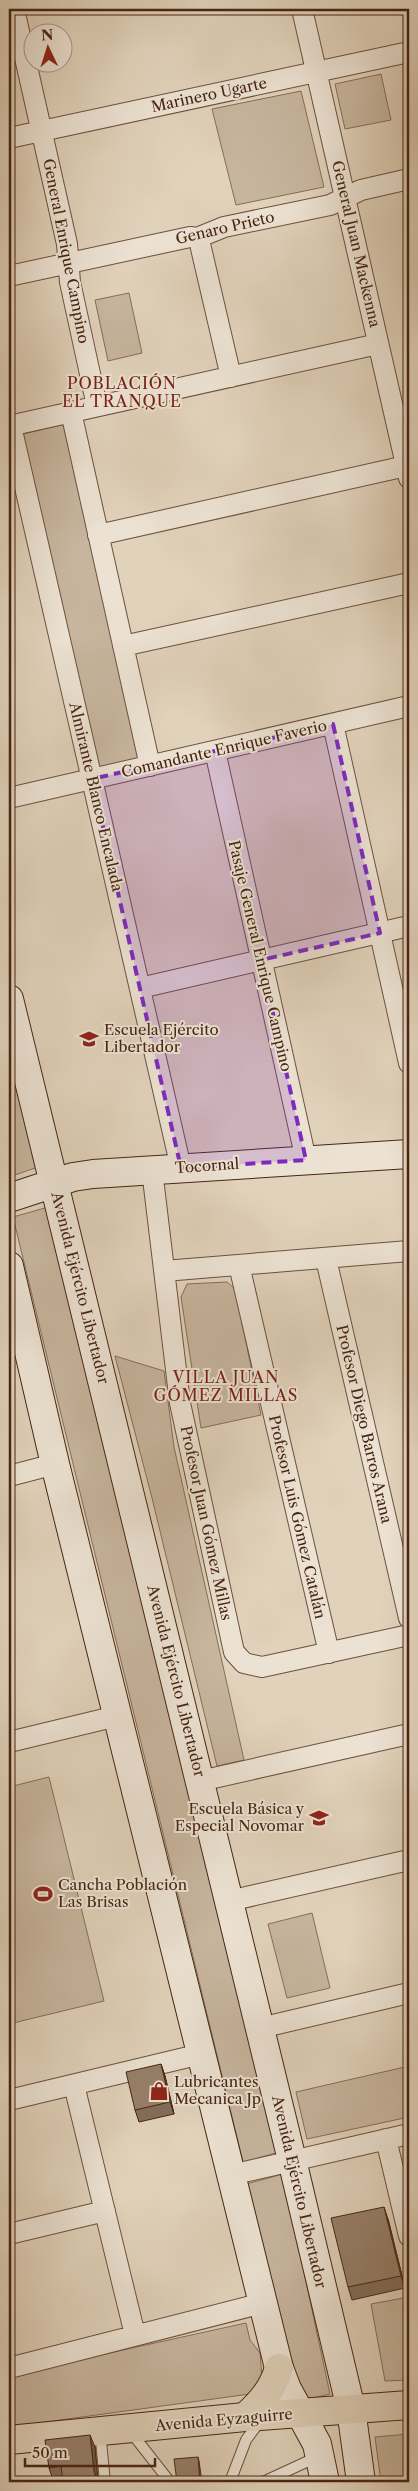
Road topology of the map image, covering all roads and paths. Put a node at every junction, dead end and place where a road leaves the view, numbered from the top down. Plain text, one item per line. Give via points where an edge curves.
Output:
1 (302, 9) edge
2 (17, 11) edge
3 (409, 52) edge
4 (316, 72) junction
5 (42, 131) junction
6 (9, 138) edge
7 (409, 179) edge
8 (345, 198) junction
9 (197, 238) junction
10 (69, 263) junction
11 (9, 276) edge
12 (378, 344) junction
13 (231, 377) junction
14 (97, 406) junction
15 (71, 412) junction
16 (10, 426) edge
17 (408, 472) edge
18 (98, 535) junction
19 (409, 583) edge
20 (123, 646) junction
21 (409, 706) edge
22 (333, 724) junction
23 (215, 751) junction
24 (150, 766) junction
25 (92, 779) junction
26 (9, 798) edge
27 (409, 926) edge
28 (380, 933) junction
29 (261, 960) junction
30 (140, 988) junction
31 (9, 999) edge
32 (409, 1063) edge
33 (409, 1154) edge
34 (306, 1160) junction
35 (181, 1168) junction
36 (152, 1170) junction
37 (54, 1183) junction
38 (9, 1198) edge
39 (409, 1251) edge
40 (326, 1259) junction
41 (239, 1265) junction
42 (9, 1266) edge
43 (164, 1271) junction
44 (55, 1464) junction
45 (9, 1476) edge
46 (409, 1618) edge
47 (409, 1635) edge
48 (329, 1653) junction
49 (117, 1716) junction
50 (409, 1734) edge
51 (9, 1742) edge
52 (200, 1781) junction
53 (409, 1860) edge
54 (229, 1901) junction
55 (409, 1993) edge
56 (260, 2028) junction
57 (202, 2054) junction
58 (74, 2085) junction
59 (9, 2100) edge
60 (409, 2134) edge
61 (386, 2139) junction
62 (292, 2160) junction
63 (231, 2175) junction
64 (105, 2211) junction
65 (9, 2234) edge
66 (409, 2236) edge
67 (263, 2302) junction
68 (135, 2335) junction
69 (9, 2368) edge
70 (279, 2368) junction
71 (409, 2405) edge
72 (351, 2409) junction
73 (301, 2413) junction
74 (255, 2416) junction
75 (128, 2428) junction
76 (100, 2431) junction
77 (9, 2440) edge
78 (321, 2456) junction
79 (105, 2482) edge
80 (170, 2482) edge
81 (230, 2482) edge
82 (263, 2482) edge
83 (325, 2482) edge
84 (361, 2482) edge

1 - 4 street, General Juan Mackenna
2 - 5 street, General Enrique Campino
3 - 4 street, Marinero Ugarte
4 - 5 street, Marinero Ugarte
4 - 8 street, General Juan Mackenna
5 - 6 street, Marinero Ugarte
5 - 10 street, General Enrique Campino
7 - 8 street, Genaro Prieto via 361,190
8 - 9 street, Genaro Prieto via 330,205 224,227
8 - 12 street, General Juan Mackenna
9 - 10 street, Genaro Prieto
9 - 13 street
10 - 11 street, Genaro Prieto
10 - 14 street, General Enrique Campino via 70,282
12 - 13 street
12 - 17 street, General Juan Mackenna
13 - 14 street
14 - 15 street
15 - 16 street
15 - 18 street
16 - 25 street, Almirante Blanco Encalada
17 - 18 street
18 - 20 street
19 - 20 street
20 - 24 street
21 - 22 street, Comandante Enrique Faverio
22 - 23 street, Comandante Enrique Faverio
22 - 28 street
23 - 24 street, Comandante Enrique Faverio
23 - 29 street, Pasaje General Enrique Campino
24 - 25 street, Comandante Enrique Faverio
25 - 26 street, Comandante Enrique Faverio
25 - 30 street, Almirante Blanco Encalada
27 - 28 street
28 - 29 street
28 - 32 street
29 - 30 street
29 - 34 street, Pasaje General Enrique Campino
30 - 35 street, Almirante Blanco Encalada
31 - 37 main road, Avenida Ejército Libertador
33 - 34 main road, Tocornal
34 - 35 main road, Tocornal
35 - 36 main road, Tocornal
36 - 37 main road, Tocornal via 93,1174
36 - 43 street, Profesor Juan Gómez Millas
37 - 38 main road, Tocornal
37 - 52 main road, Avenida Ejército Libertador
39 - 40 street
40 - 41 street
40 - 46 street, Profesor Diego Barros Arana
41 - 43 street
41 - 48 street, Profesor Luis Gómez Catalán
42 - 44 main road
43 - 48 street, Profesor Juan Gómez Millas via 189,1446 234,1652 244,1663 262,1668
44 - 45 street
44 - 49 main road
47 - 48 street
49 - 51 street
49 - 57 main road
50 - 52 street
52 - 54 main road, Avenida Ejército Libertador
53 - 54 street
54 - 56 main road, Avenida Ejército Libertador
55 - 56 street
56 - 62 main road, Avenida Ejército Libertador
57 - 58 street
57 - 63 main road
58 - 59 street
58 - 64 street
60 - 61 street
61 - 62 street
61 - 66 street
62 - 63 street
62 - 72 main road, Avenida Ejército Libertador
63 - 67 main road
64 - 65 street
64 - 68 street
67 - 68 street
67 - 70 main road
68 - 69 street
70 - 73 main road
70 - 74 main road
71 - 72 main road, Avenida Eyzaguirre
72 - 73 main road, Avenida Eyzaguirre
72 - 84 main road, Avenida Ejército Libertador
73 - 74 main road, Avenida Eyzaguirre
73 - 78 main road
74 - 75 main road, Avenida Eyzaguirre
74 - 81 lane
75 - 76 main road, Avenida Eyzaguirre
75 - 80 lane
76 - 77 main road, Avenida Eyzaguirre
76 - 79 lane
78 - 82 lane
78 - 83 main road

